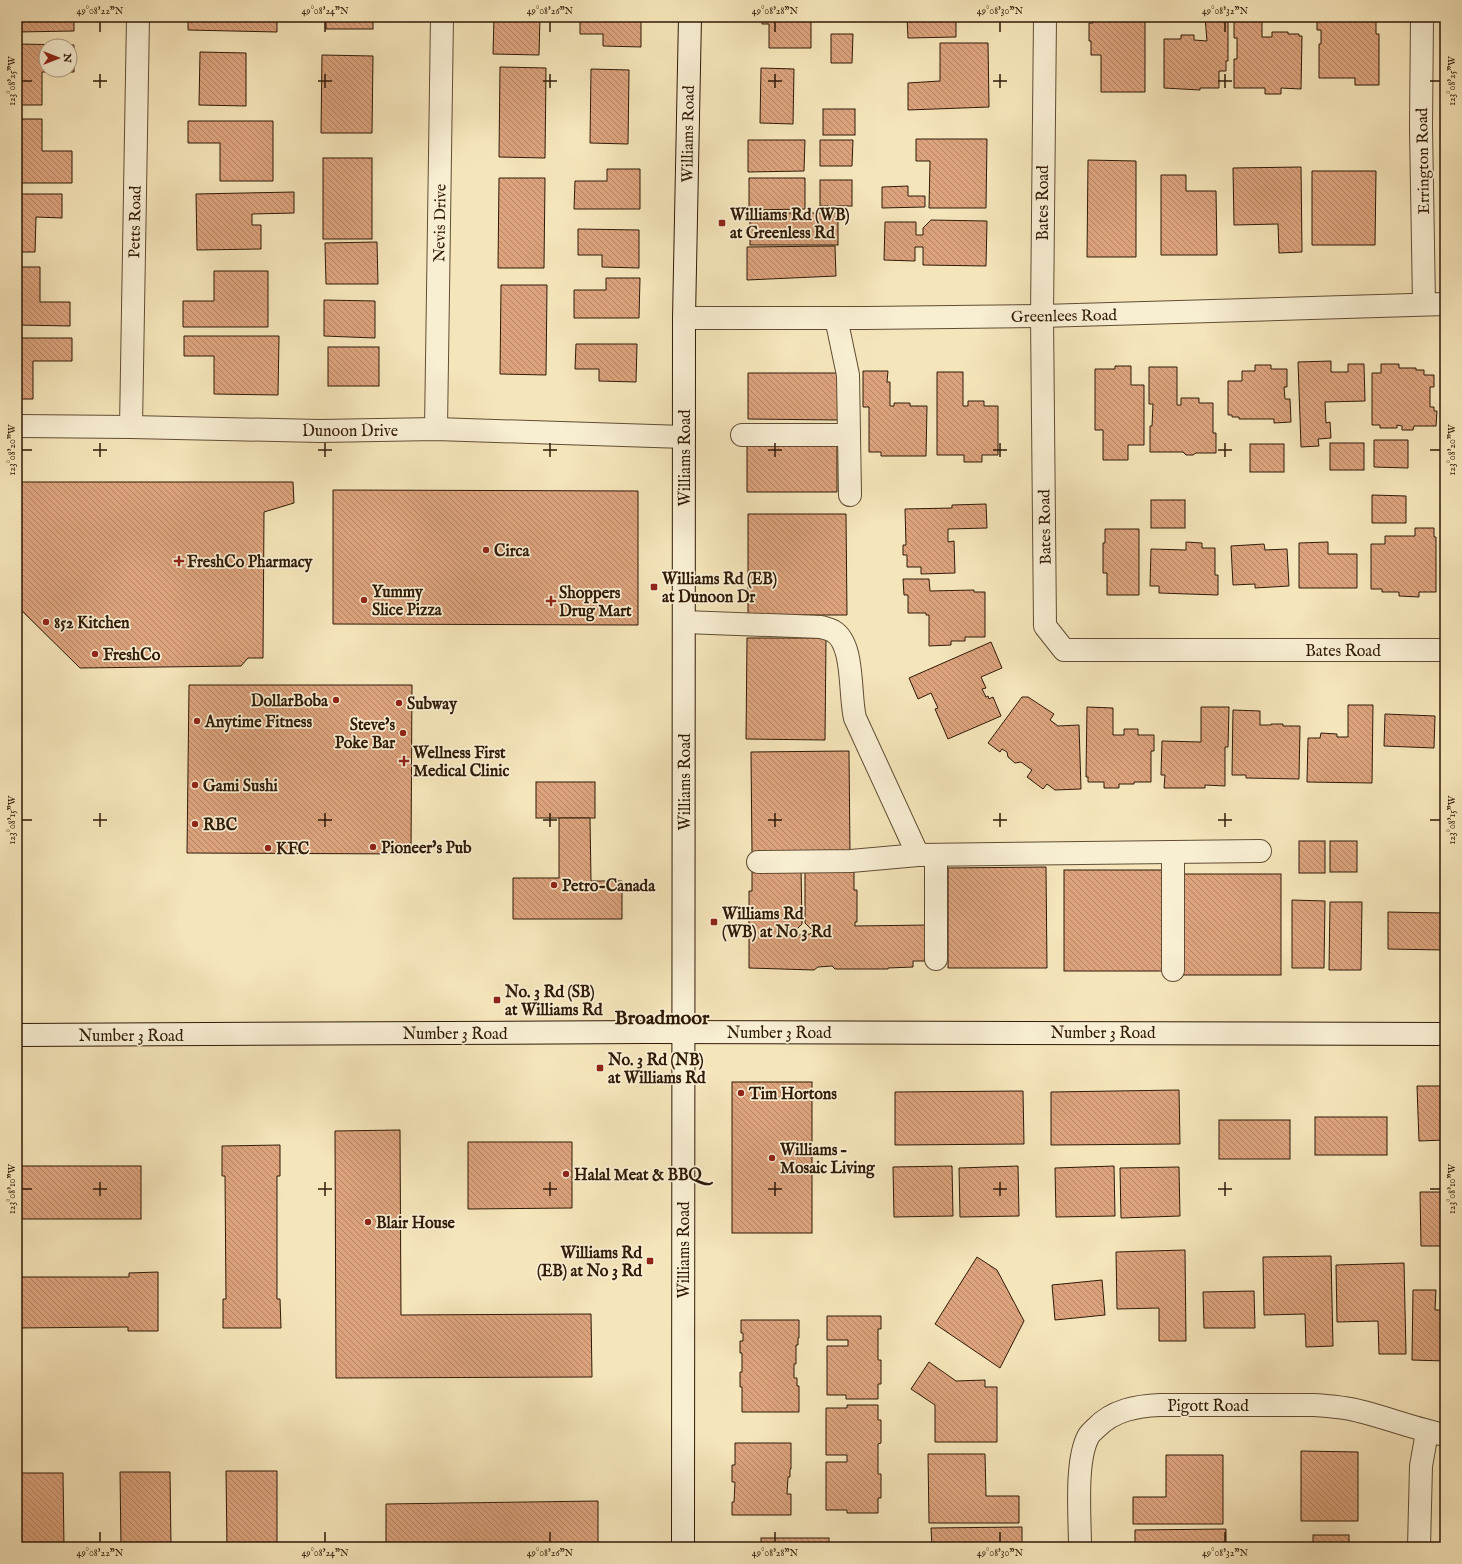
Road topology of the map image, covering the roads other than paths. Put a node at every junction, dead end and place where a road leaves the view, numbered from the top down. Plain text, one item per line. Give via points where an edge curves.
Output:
1 (138, 17) edge
2 (442, 17) edge
3 (690, 17) edge
4 (1045, 17) edge
5 (1422, 17) edge
6 (1434, 304) edge
7 (1042, 316) junction
8 (684, 318) junction
9 (836, 318) junction
10 (17, 426) edge
11 (131, 427) junction
12 (436, 429) junction
13 (742, 435) dead end
14 (849, 435) junction
15 (684, 437) junction
16 (850, 495) dead end
17 (684, 622) junction
18 (1445, 650) edge
19 (1260, 851) dead end
20 (1172, 853) junction
21 (927, 855) junction
22 (758, 862) dead end
23 (936, 959) dead end
24 (1173, 970) dead end
25 (683, 1032) junction
26 (1445, 1034) edge
27 (17, 1035) edge
28 (1436, 1433) edge
29 (682, 1547) edge
30 (1080, 1547) edge
31 (1419, 1547) edge

1 - 11 street, Petts Road
2 - 12 street, Nevis Drive
3 - 8 street, Williams Road
4 - 7 street, Bates Road
5 - 6 street, Errington Road via 1421,127
6 - 7 street, Greenlees Road
7 - 9 street, Greenlees Road
7 - 18 street, Bates Road via 1045,626 1064,650
8 - 9 street, Greenlees Road
8 - 15 street, Williams Road
9 - 14 street via 848,375
10 - 11 street, Dunoon Drive
11 - 12 street, Dunoon Drive via 320,431
12 - 15 street, Dunoon Drive
13 - 14 street
14 - 16 street
15 - 17 street, Williams Road
17 - 21 street via 821,627 832,630 840,637 846,647 855,718
17 - 25 street, Williams Road
19 - 20 street
20 - 21 street
20 - 24 street
21 - 22 street via 851,861
21 - 23 street
25 - 26 street, Number 3 Road
25 - 27 street, Number 3 Road
25 - 29 street, Williams Road
28 - 30 street, Pigott Road via 1336,1406 1160,1405 1143,1406 1113,1414 1088,1436 1082,1455
28 - 31 street via 1421,1466

